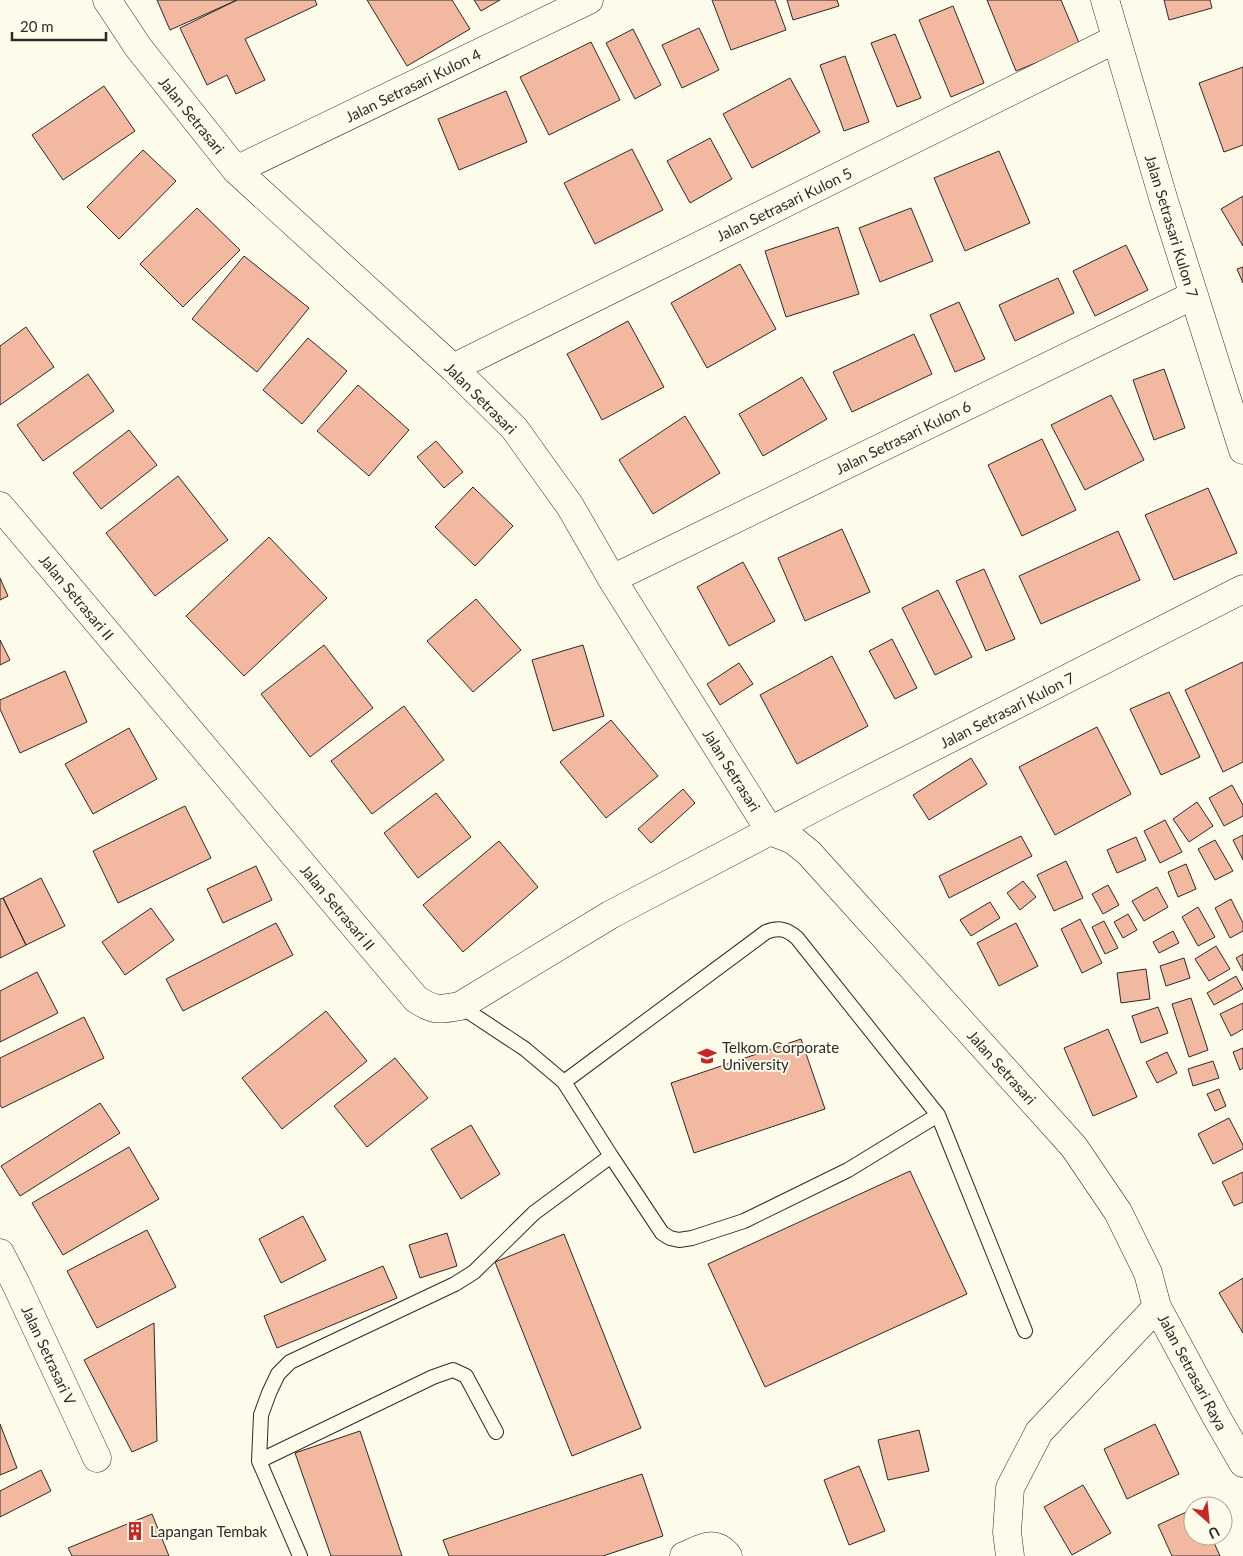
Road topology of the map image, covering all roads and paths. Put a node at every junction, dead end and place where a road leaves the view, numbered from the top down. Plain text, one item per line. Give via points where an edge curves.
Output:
1 (107, 0) edge
2 (589, 0) edge
3 (1104, 0) edge
4 (1116, 39) junction
5 (236, 170) junction
6 (1194, 295) junction
7 (453, 368) junction
8 (1243, 450) edge
9 (0, 506) edge
10 (612, 579) junction
11 (1243, 589) edge
12 (770, 831) junction
13 (460, 1006) junction
14 (564, 1082) junction
15 (938, 1115) junction
16 (611, 1156) junction
17 (0, 1253) edge
18 (1158, 1307) junction
19 (1025, 1331) dead end
20 (496, 1432) dead end
21 (97, 1458) dead end
22 (259, 1461) junction
23 (1243, 1463) edge
24 (300, 1556) edge
25 (684, 1556) edge
26 (728, 1556) edge
27 (1010, 1556) edge

1 - 5 street, Jalan Setrasari via 138,47
2 - 5 street, Jalan Setrasari Kulon 4
3 - 4 street, Jalan Setrasari Kulon 7
4 - 6 street, Jalan Setrasari Kulon 7
4 - 7 street, Jalan Setrasari Kulon 5
5 - 7 street, Jalan Setrasari
6 - 8 street, Jalan Setrasari Kulon 7
6 - 10 street, Jalan Setrasari Kulon 6
7 - 10 street, Jalan Setrasari via 514,428 570,506
9 - 13 street, Jalan Setrasari II via 416,999 439,1010
10 - 12 street, Jalan Setrasari
11 - 12 street, Jalan Setrasari Kulon 7
12 - 13 street, Jalan Setrasari II via 610,915
12 - 18 street, Jalan Setrasari via 792,840 809,852 1074,1147 1118,1212 1148,1274
13 - 14 lane via 525,1049
14 - 15 lane via 775,928 790,932 796,938
14 - 16 lane
15 - 16 lane via 848,1170 744,1221 679,1240 662,1233
15 - 19 lane
16 - 22 lane via 534,1213 474,1272 290,1362 278,1374 260,1415
17 - 21 street, Jalan Setrasari V
18 - 23 street, Jalan Setrasari Raya
18 - 27 street via 1040,1432 1010,1488 1007,1532
20 - 22 lane via 466,1376 453,1370
22 - 24 lane
25 - 26 street via 715,1546

